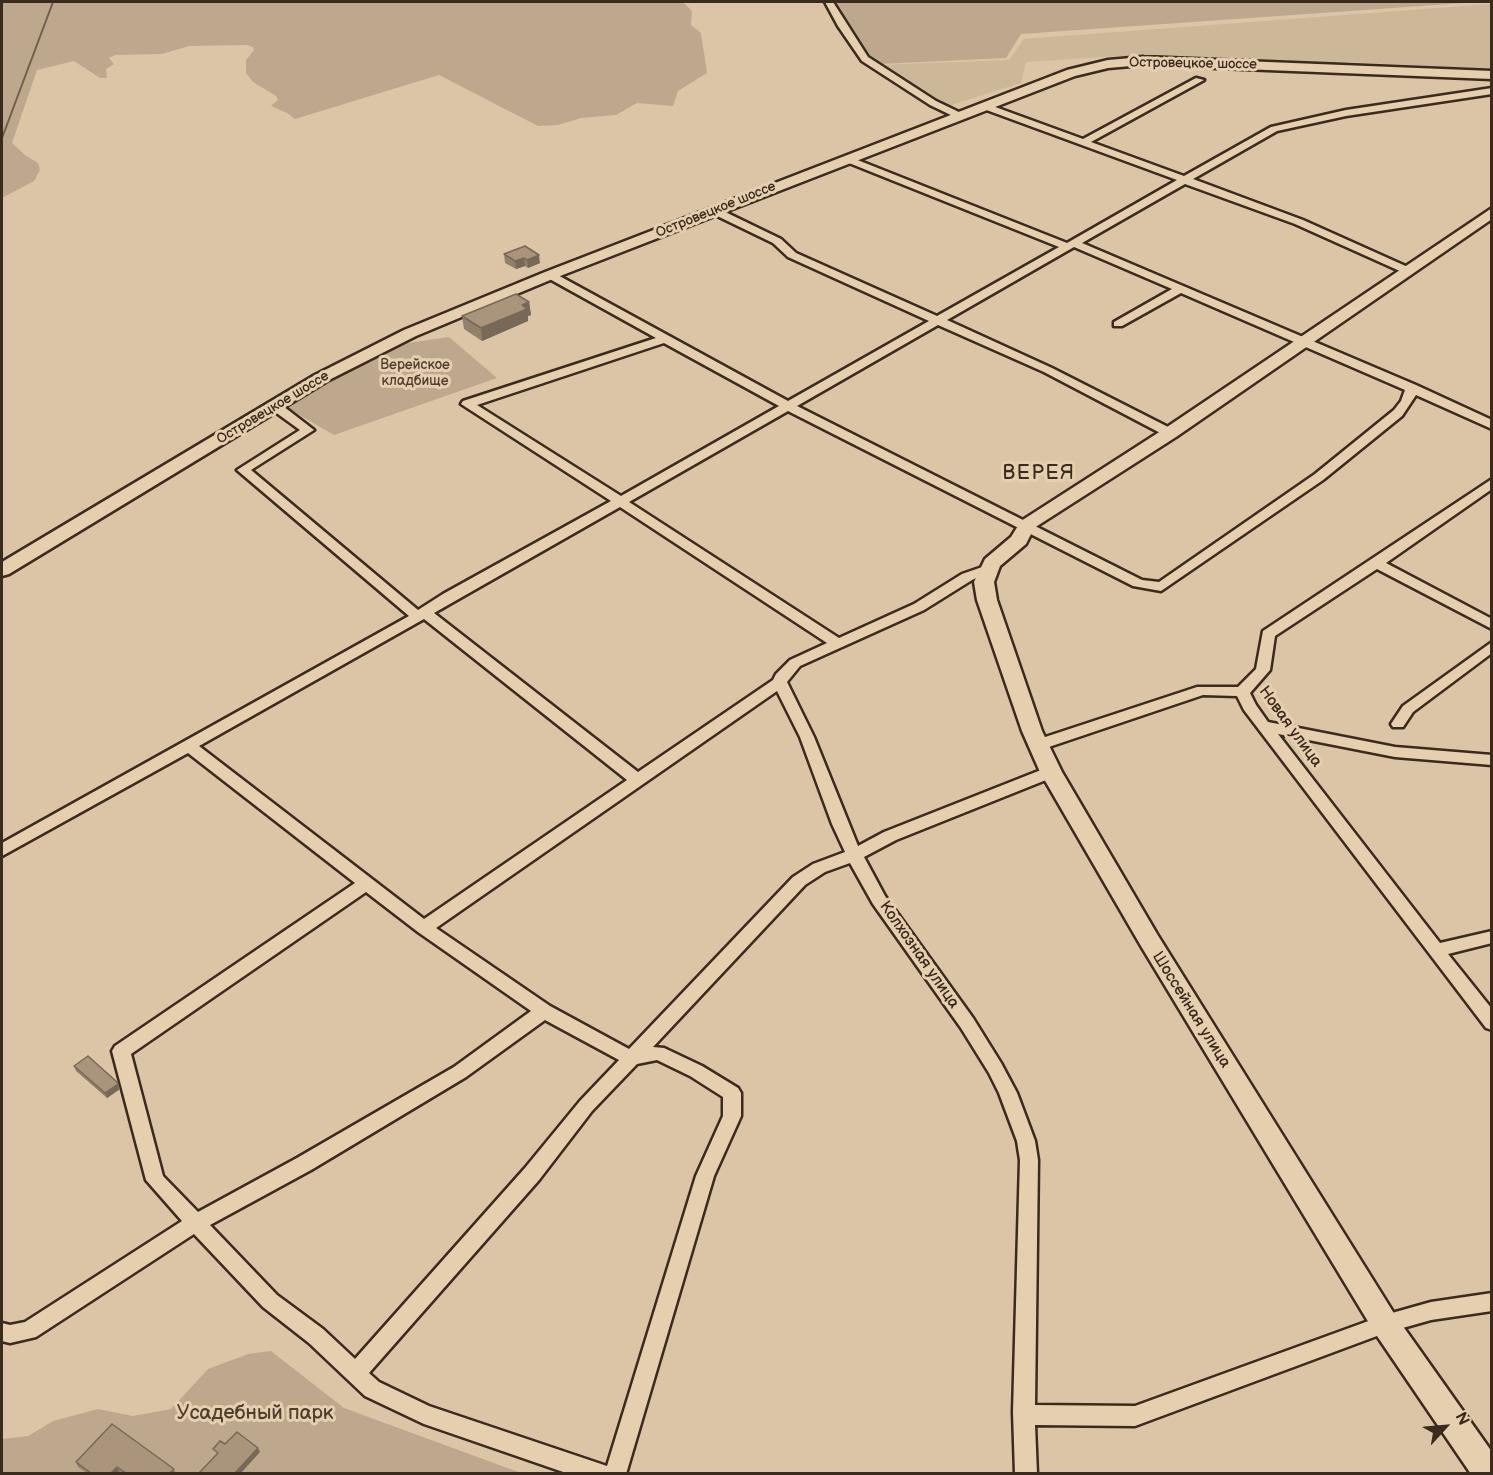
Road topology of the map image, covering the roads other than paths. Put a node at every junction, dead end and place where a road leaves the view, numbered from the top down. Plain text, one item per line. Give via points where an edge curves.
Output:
1 (829, 2) edge
2 (1491, 75) edge
3 (1199, 80) dead end
4 (1491, 91) edge
5 (984, 106) junction
6 (960, 116) junction
7 (1083, 143) junction
8 (847, 159) junction
9 (1186, 181) junction
10 (715, 211) junction
11 (1491, 212) edge
12 (1070, 245) junction
13 (1406, 270) junction
14 (550, 275) junction
15 (1181, 288) junction
16 (938, 319) junction
17 (1118, 324) dead end
18 (667, 338) junction
19 (1304, 341) junction
20 (1412, 388) junction
21 (275, 406) junction
22 (788, 406) junction
23 (1491, 425) edge
24 (1170, 433) junction
25 (1491, 483) edge
26 (619, 503) junction
27 (1027, 525) junction
28 (1377, 563) junction
29 (988, 569) junction
30 (2, 570) edge
31 (421, 615) junction
32 (1491, 625) edge
33 (838, 644) junction
34 (1491, 646) edge
35 (780, 682) junction
36 (1242, 692) junction
37 (1398, 724) dead end
38 (1264, 726) junction
39 (1038, 745) junction
40 (189, 746) junction
41 (1491, 760) edge
42 (1051, 772) junction
43 (639, 779) junction
44 (2, 850) edge
45 (854, 855) junction
46 (366, 884) junction
47 (424, 928) junction
48 (1491, 937) edge
49 (1436, 950) junction
50 (544, 1011) junction
51 (1491, 1023) edge
52 (631, 1058) junction
53 (195, 1223) junction
54 (1491, 1302) edge
55 (1385, 1324) junction
56 (2, 1332) edge
57 (356, 1373) junction
58 (1025, 1415) junction
59 (601, 1473) edge
60 (615, 1473) edge
61 (1026, 1473) edge
62 (1489, 1473) edge

1 - 6 street via 865,59
2 - 5 main road, Островецкое шоссе via 1143,61 1071,73
3 - 7 street
4 - 9 street via 1289,124
5 - 6 main road, Островецкое шоссе
5 - 7 street
6 - 8 main road, Островецкое шоссе
7 - 9 street
8 - 10 main road, Островецкое шоссе
8 - 12 street
9 - 12 street
9 - 13 street via 1299,222
10 - 14 main road, Островецкое шоссе
10 - 16 street via 777,241 792,255
11 - 13 main road
12 - 15 street
12 - 16 street
13 - 19 main road
14 - 18 street
14 - 21 main road, Островецкое шоссе via 410,333
15 - 17 street
15 - 19 street
16 - 22 street
16 - 24 street
18 - 22 street
18 - 26 street via 467,404
19 - 20 street
19 - 24 main road
20 - 23 street
20 - 27 street via 1398,413 1319,477 1161,586 1138,583
21 - 30 main road, Островецкое шоссе
21 - 31 street via 308,430 243,470
22 - 26 street
22 - 27 street
24 - 27 main road
25 - 28 street, Новая улица
26 - 31 street
26 - 33 street
27 - 29 main road via 1019,540
28 - 32 street
28 - 36 street, Новая улица via 1268,634 1263,670
29 - 33 street via 967,577 919,607
29 - 39 main road, Шоссейная улица via 984,582 987,600
31 - 40 street
31 - 43 street via 627,774
33 - 35 street via 795,663
34 - 37 street via 1408,709
35 - 43 street
35 - 45 street, Колхозная улица via 807,737
36 - 38 street, Новая улица
36 - 39 street via 1202,690
38 - 41 street via 1395,752
38 - 49 street, Новая улица
39 - 42 main road, Шоссейная улица
40 - 44 street
40 - 46 street
42 - 45 street via 890,836
42 - 55 main road, Шоссейная улица via 1149,940
43 - 47 street
45 - 52 street via 819,868 799,881
45 - 58 street, Колхозная улица via 879,900 995,1068 1026,1141 1029,1209
46 - 47 street
46 - 53 street via 121,1051 155,1180
47 - 50 street
48 - 49 street
49 - 51 street, Новая улица
50 - 52 street
50 - 53 street via 460,1072
52 - 57 street
52 - 60 street via 658,1053 696,1071 732,1093 732,1116 705,1176
53 - 56 street via 29,1330
53 - 57 street via 270,1301
54 - 55 street via 1431,1311
55 - 58 street via 1135,1416
55 - 62 main road, Шоссейная улица
57 - 59 street via 372,1389 424,1414
58 - 61 street, Колхозная улица

